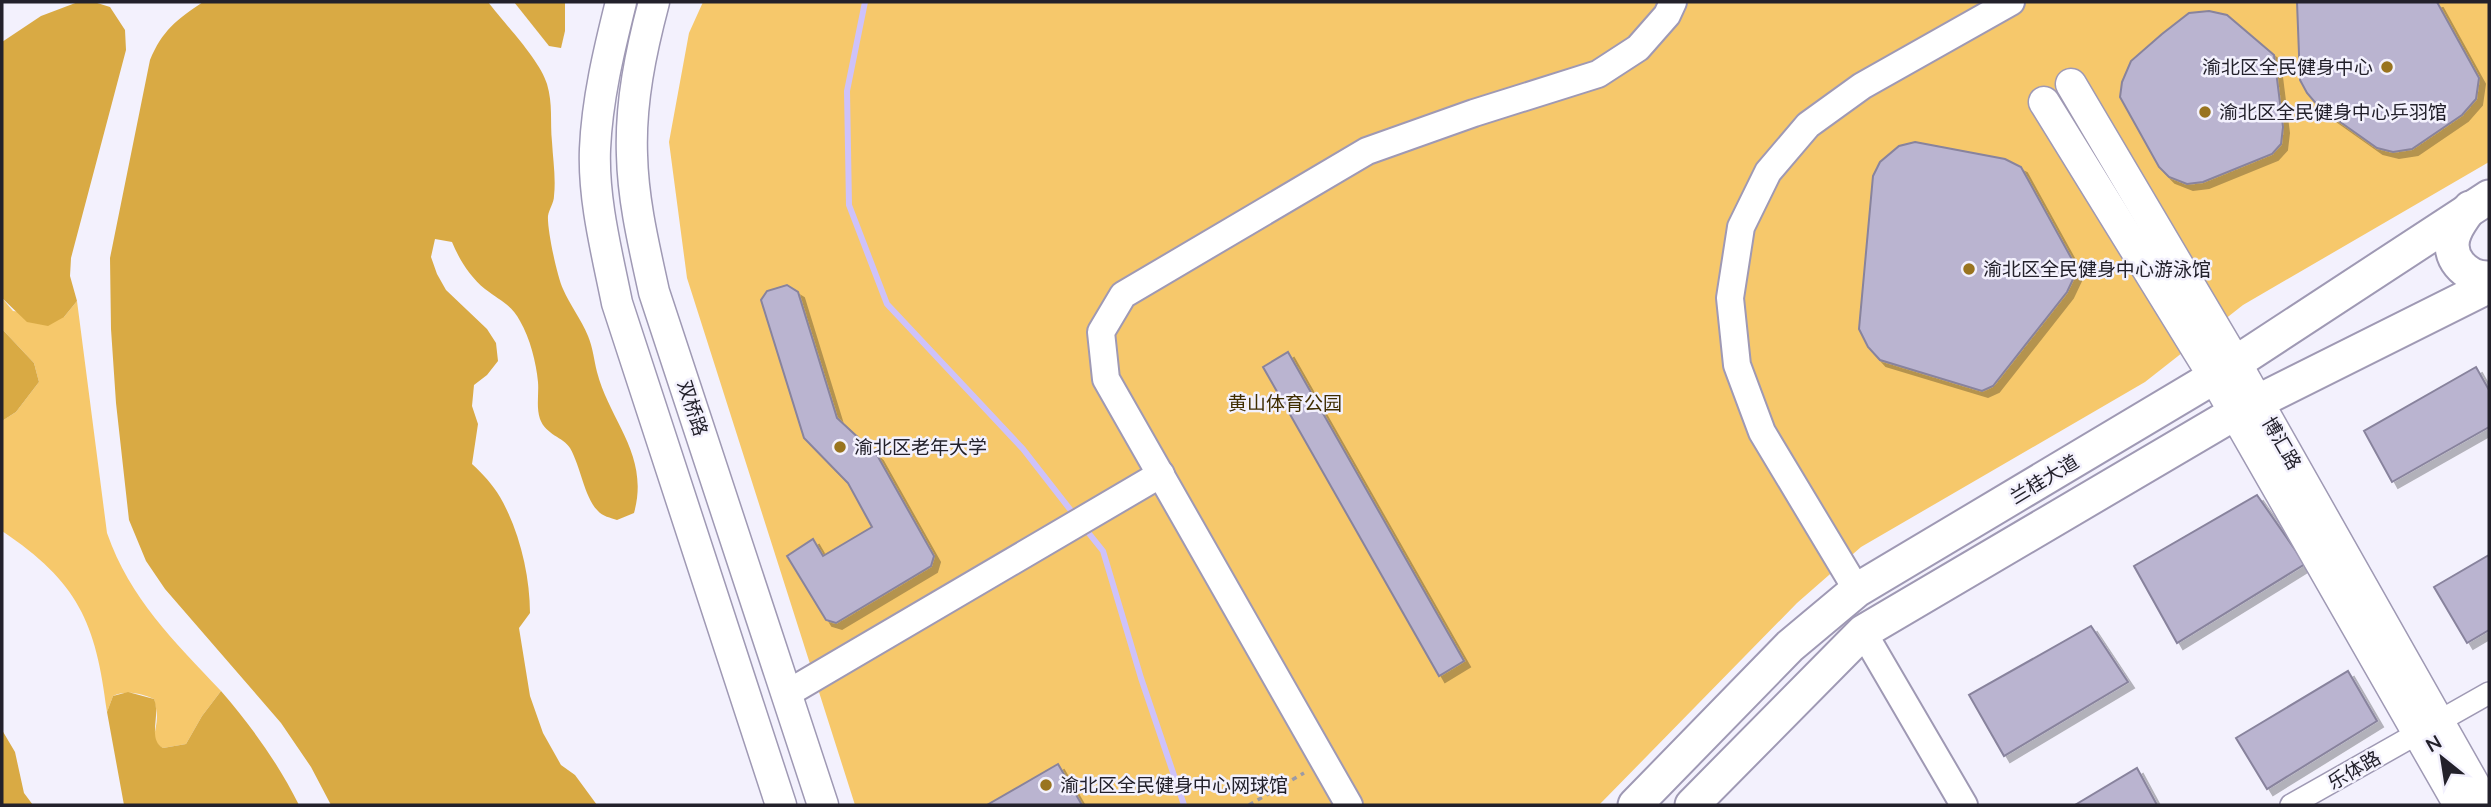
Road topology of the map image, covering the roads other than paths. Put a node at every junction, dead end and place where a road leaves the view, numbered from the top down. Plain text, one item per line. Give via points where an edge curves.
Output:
1 (621, 2) edge
2 (654, 2) edge
3 (1673, 2) edge
4 (2011, 2) edge
5 (2071, 84) dead end
6 (2044, 102) dead end
7 (2480, 202) edge
8 (2489, 278) edge
9 (2489, 286) edge
10 (2225, 370) junction
11 (2246, 407) junction
12 (1161, 474) junction
13 (1857, 590) junction
14 (1863, 632) junction
15 (2489, 692) edge
16 (788, 693) junction
17 (2429, 727) junction
18 (781, 805) edge
19 (823, 805) edge
20 (1349, 805) edge
21 (1635, 805) edge
22 (1692, 805) edge
23 (1964, 805) edge
24 (2291, 805) edge
25 (2459, 805) edge
26 (2486, 805) edge

1 - 18 main road, 双桥路 via 607,57 595,150 601,220 617,303
2 - 16 main road, 双桥路 via 639,62 631,153 638,218 654,292
3 - 12 street via 1638,48 1598,74 1367,151 1123,295 1101,332 1107,379
4 - 13 street via 1862,86 1808,125 1768,172 1741,228 1730,298 1737,365 1762,432
5 - 10 main road, 博汇路
6 - 10 main road, 博汇路
7 - 8 main road via 2453,234 2453,253 2464,271
7 - 10 main road, 兰桂大道
9 - 11 main road, 兰桂大道
10 - 11 main road, 博汇路
10 - 13 main road, 兰桂大道
11 - 14 main road, 兰桂大道
11 - 17 main road, 博汇路
12 - 16 street
12 - 20 street
13 - 21 main road, 兰桂大道 via 1790,646
14 - 22 main road, 兰桂大道
14 - 23 street
15 - 17 street, 乐体路
16 - 19 main road, 双桥路
17 - 24 street, 乐体路
17 - 25 main road, 博汇路
17 - 26 main road, 博汇路

